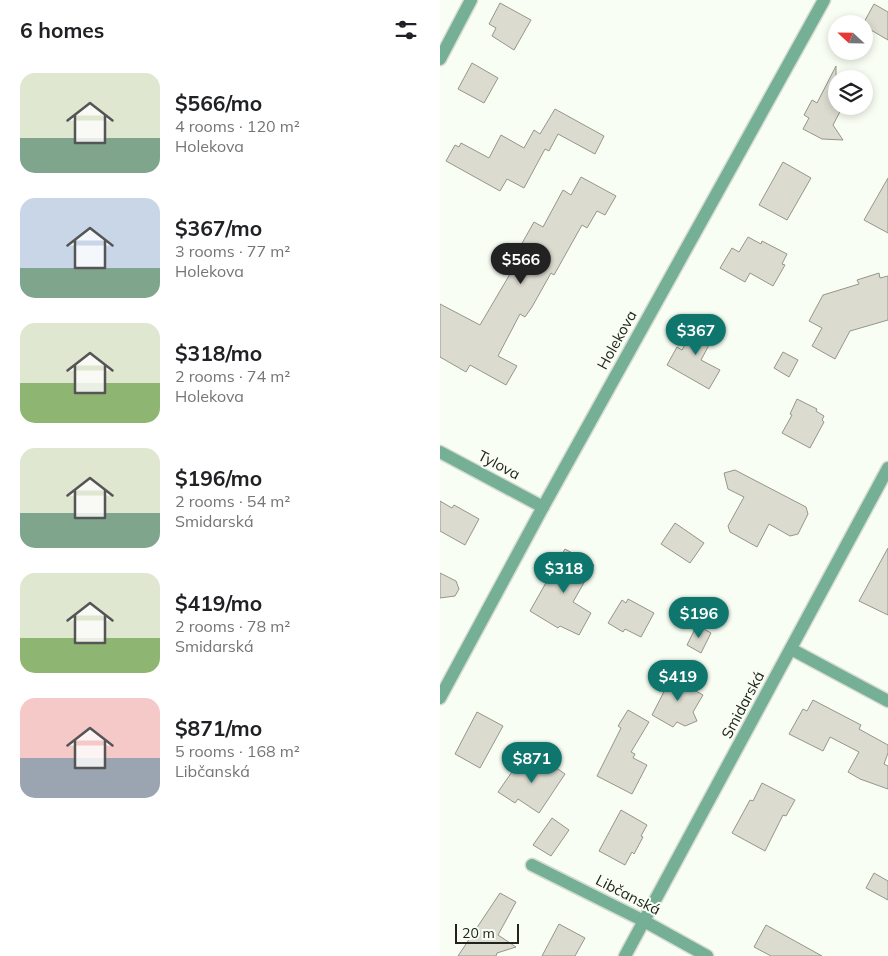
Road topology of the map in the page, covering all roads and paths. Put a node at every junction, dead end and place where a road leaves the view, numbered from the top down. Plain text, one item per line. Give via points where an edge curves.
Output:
1 (472, 0) edge
2 (824, 0) edge
3 (440, 59) edge
4 (440, 452) edge
5 (888, 468) edge
6 (543, 506) junction
7 (791, 649) junction
8 (440, 698) edge
9 (888, 701) edge
10 (532, 866) dead end
11 (644, 920) junction
12 (625, 956) edge
13 (707, 956) edge

1 - 3 street
2 - 6 street, Holekova
4 - 6 street, Tylova
5 - 7 street, Smidarská
6 - 8 street, Holekova
7 - 9 street
7 - 11 street, Smidarská
10 - 11 street, Libčanská
11 - 12 street, Smidarská
11 - 13 street, Libčanská

